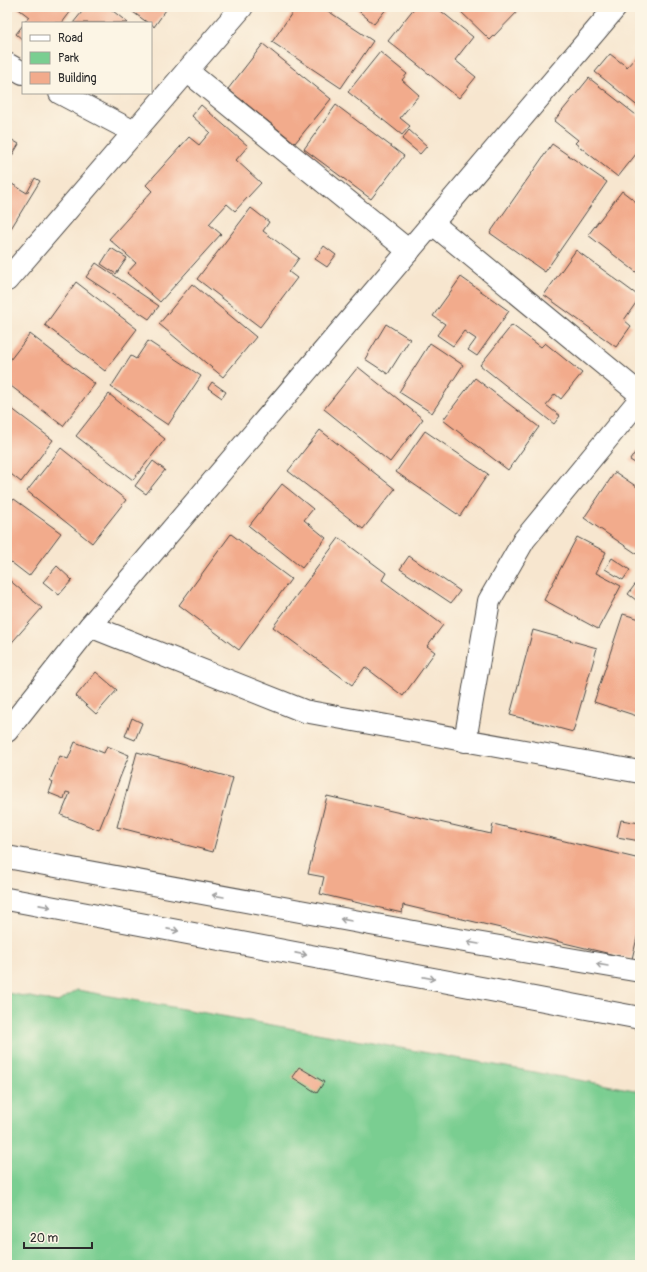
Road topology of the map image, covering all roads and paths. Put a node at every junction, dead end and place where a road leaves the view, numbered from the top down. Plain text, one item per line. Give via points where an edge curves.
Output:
1 (242, 7) edge
2 (616, 7) edge
3 (7, 64) edge
4 (186, 71) junction
5 (22, 72) edge
6 (62, 94) edge
7 (134, 132) junction
8 (432, 223) junction
9 (409, 251) junction
10 (7, 280) edge
11 (640, 394) edge
12 (640, 399) edge
13 (90, 626) junction
14 (7, 731) edge
15 (465, 740) junction
16 (640, 772) edge
17 (7, 857) edge
18 (7, 899) edge
19 (639, 968) edge
20 (640, 1018) edge

1 - 4 street
2 - 8 street
3 - 5 street
4 - 7 street
4 - 9 street
6 - 7 street
7 - 10 street
8 - 9 street
8 - 11 street
9 - 13 street
12 - 15 street via 524,540 489,601
13 - 14 street
13 - 15 street via 304,711
15 - 16 street
19 -> 17 street via 434,936
18 -> 20 street

